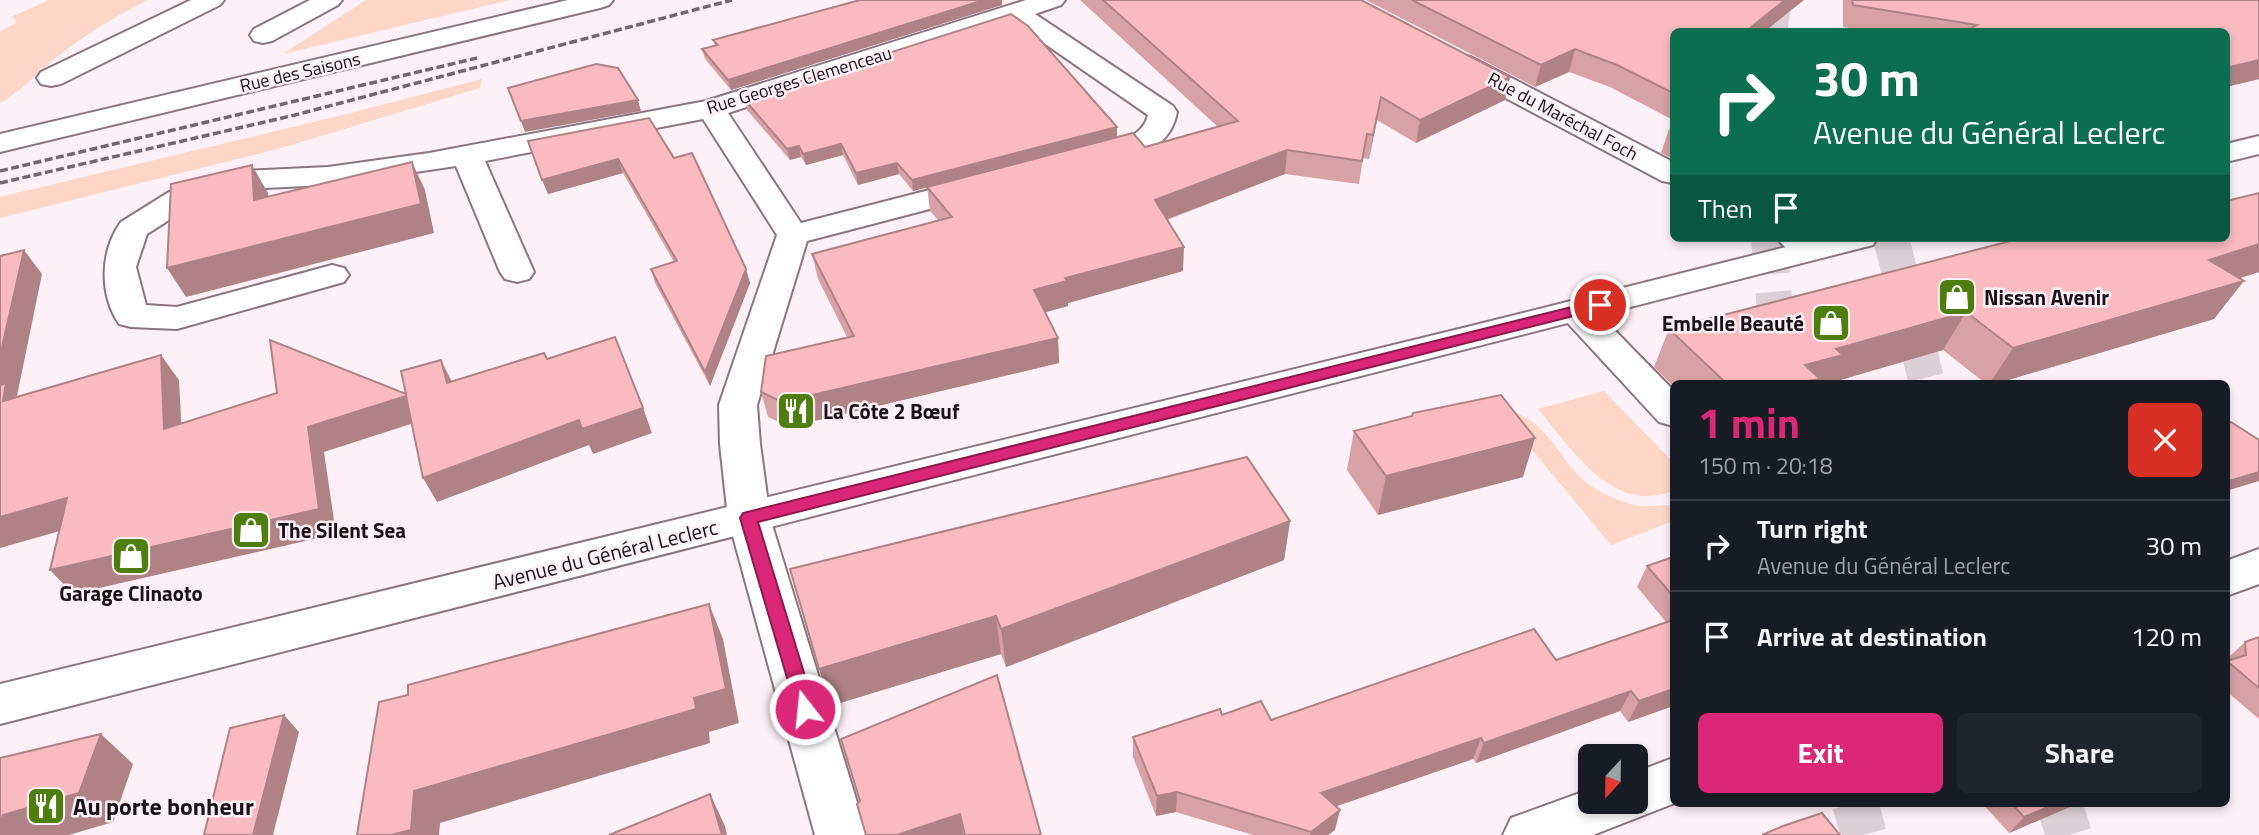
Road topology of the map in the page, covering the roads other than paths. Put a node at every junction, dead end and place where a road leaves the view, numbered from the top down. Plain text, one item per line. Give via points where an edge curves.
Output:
1 (211, 0) edge
2 (329, 0) edge
3 (600, 0) edge
4 (1052, 0) edge
5 (1015, 12) junction
6 (263, 34) dead end
7 (1439, 52) edge
8 (51, 78) dead end
9 (711, 109) junction
10 (0, 143) edge
11 (2259, 145) edge
12 (2230, 152) edge
13 (467, 156) junction
14 (1069, 162) edge
15 (1670, 172) edge
16 (1003, 180) edge
17 (793, 235) junction
18 (1804, 243) edge
19 (517, 272) dead end
20 (332, 275) dead end
21 (1576, 311) junction
22 (1670, 411) edge
23 (749, 518) junction
24 (2259, 566) edge
25 (2230, 577) edge
26 (0, 704) edge
27 (1670, 782) edge
28 (1648, 790) edge
29 (1586, 814) edge
30 (841, 835) edge
31 (1529, 835) edge

1 - 8 street
2 - 6 street
3 - 10 street, Rue des Saisons
4 - 5 street, Rue Georges Clemenceau
5 - 9 street, Rue Georges Clemenceau
5 - 14 street via 1163,112 1162,125 1148,141
7 - 15 street, Rue du Maréchal Foch
9 - 13 street, Rue Georges Clemenceau
9 - 17 street
11 - 12 street
13 - 19 street
13 - 20 street, Rue Georges Clemenceau via 328,176 242,180 180,199 132,229 119,267 131,316 177,318
16 - 17 street
17 - 23 street via 737,405
18 - 21 street, Avenue du Général Leclerc
21 - 22 street
21 - 23 street, Avenue du Général Leclerc
23 - 26 street, Avenue du Général Leclerc
23 - 30 street
24 - 25 street
27 - 28 street
29 - 31 street

